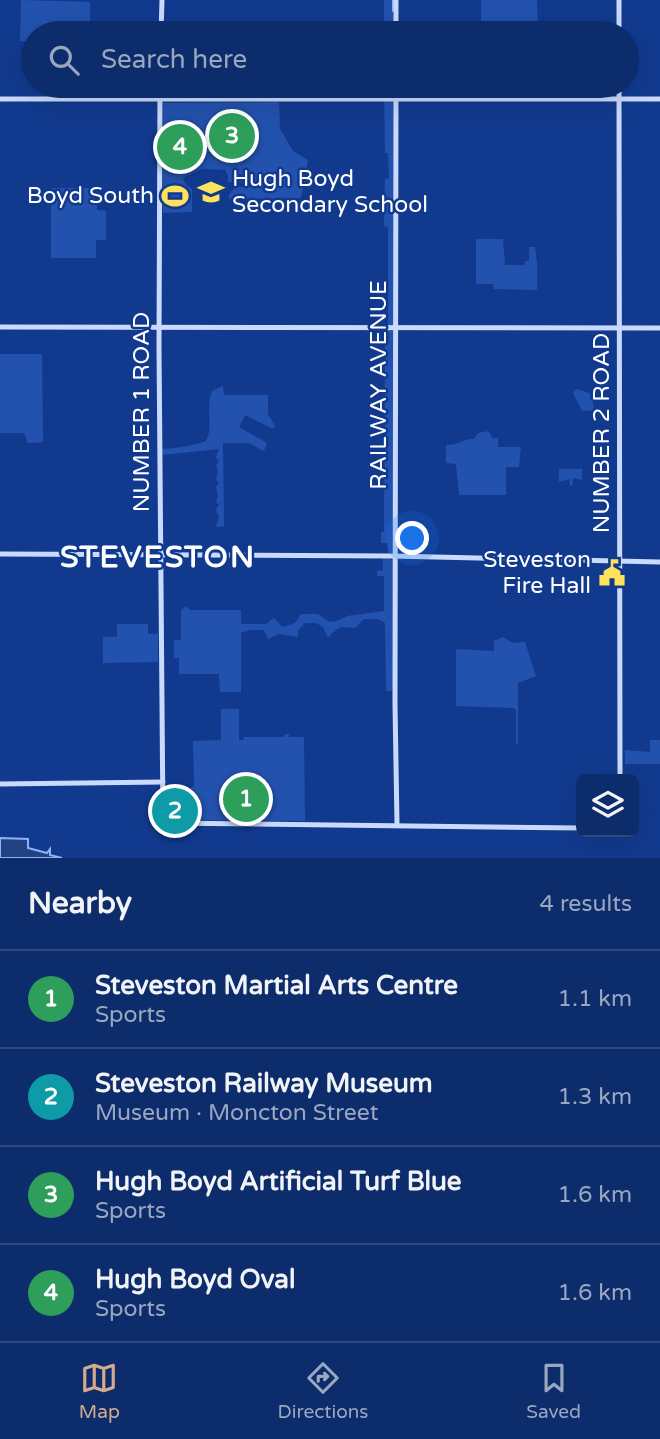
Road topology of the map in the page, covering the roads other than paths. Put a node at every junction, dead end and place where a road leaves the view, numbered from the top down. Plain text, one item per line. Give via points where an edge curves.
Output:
1 (162, 0) edge
2 (396, 0) edge
3 (619, 0) edge
4 (162, 21) edge
5 (396, 21) edge
6 (620, 21) edge
7 (396, 98) junction
8 (0, 99) edge
9 (619, 99) junction
10 (660, 99) edge
11 (160, 100) junction
12 (0, 327) edge
13 (159, 327) junction
14 (396, 328) junction
15 (619, 328) junction
16 (660, 328) edge
17 (0, 554) edge
18 (161, 554) junction
19 (396, 556) junction
20 (621, 562) junction
21 (660, 562) edge
22 (620, 774) edge
23 (163, 782) junction
24 (0, 783) edge
25 (397, 824) junction
26 (576, 828) edge

1 - 4 street
2 - 5 street
3 - 6 street
7 - 9 street
7 - 11 street
7 - 14 street, RAILWAY AVENUE
8 - 11 street
9 - 10 street
9 - 15 street, NUMBER 2 ROAD
11 - 13 street, NUMBER 1 ROAD
12 - 13 street
13 - 14 street
13 - 18 street, NUMBER 1 ROAD
14 - 15 street
14 - 19 street, RAILWAY AVENUE
15 - 16 street
15 - 20 street, NUMBER 2 ROAD
17 - 18 street
18 - 19 street
18 - 23 street, NUMBER 1 ROAD
19 - 20 street
19 - 25 street, RAILWAY AVENUE
20 - 21 street
20 - 22 street, NUMBER 2 ROAD
23 - 24 street
23 - 25 street, NUMBER 1 ROAD via 163,822
25 - 26 street

